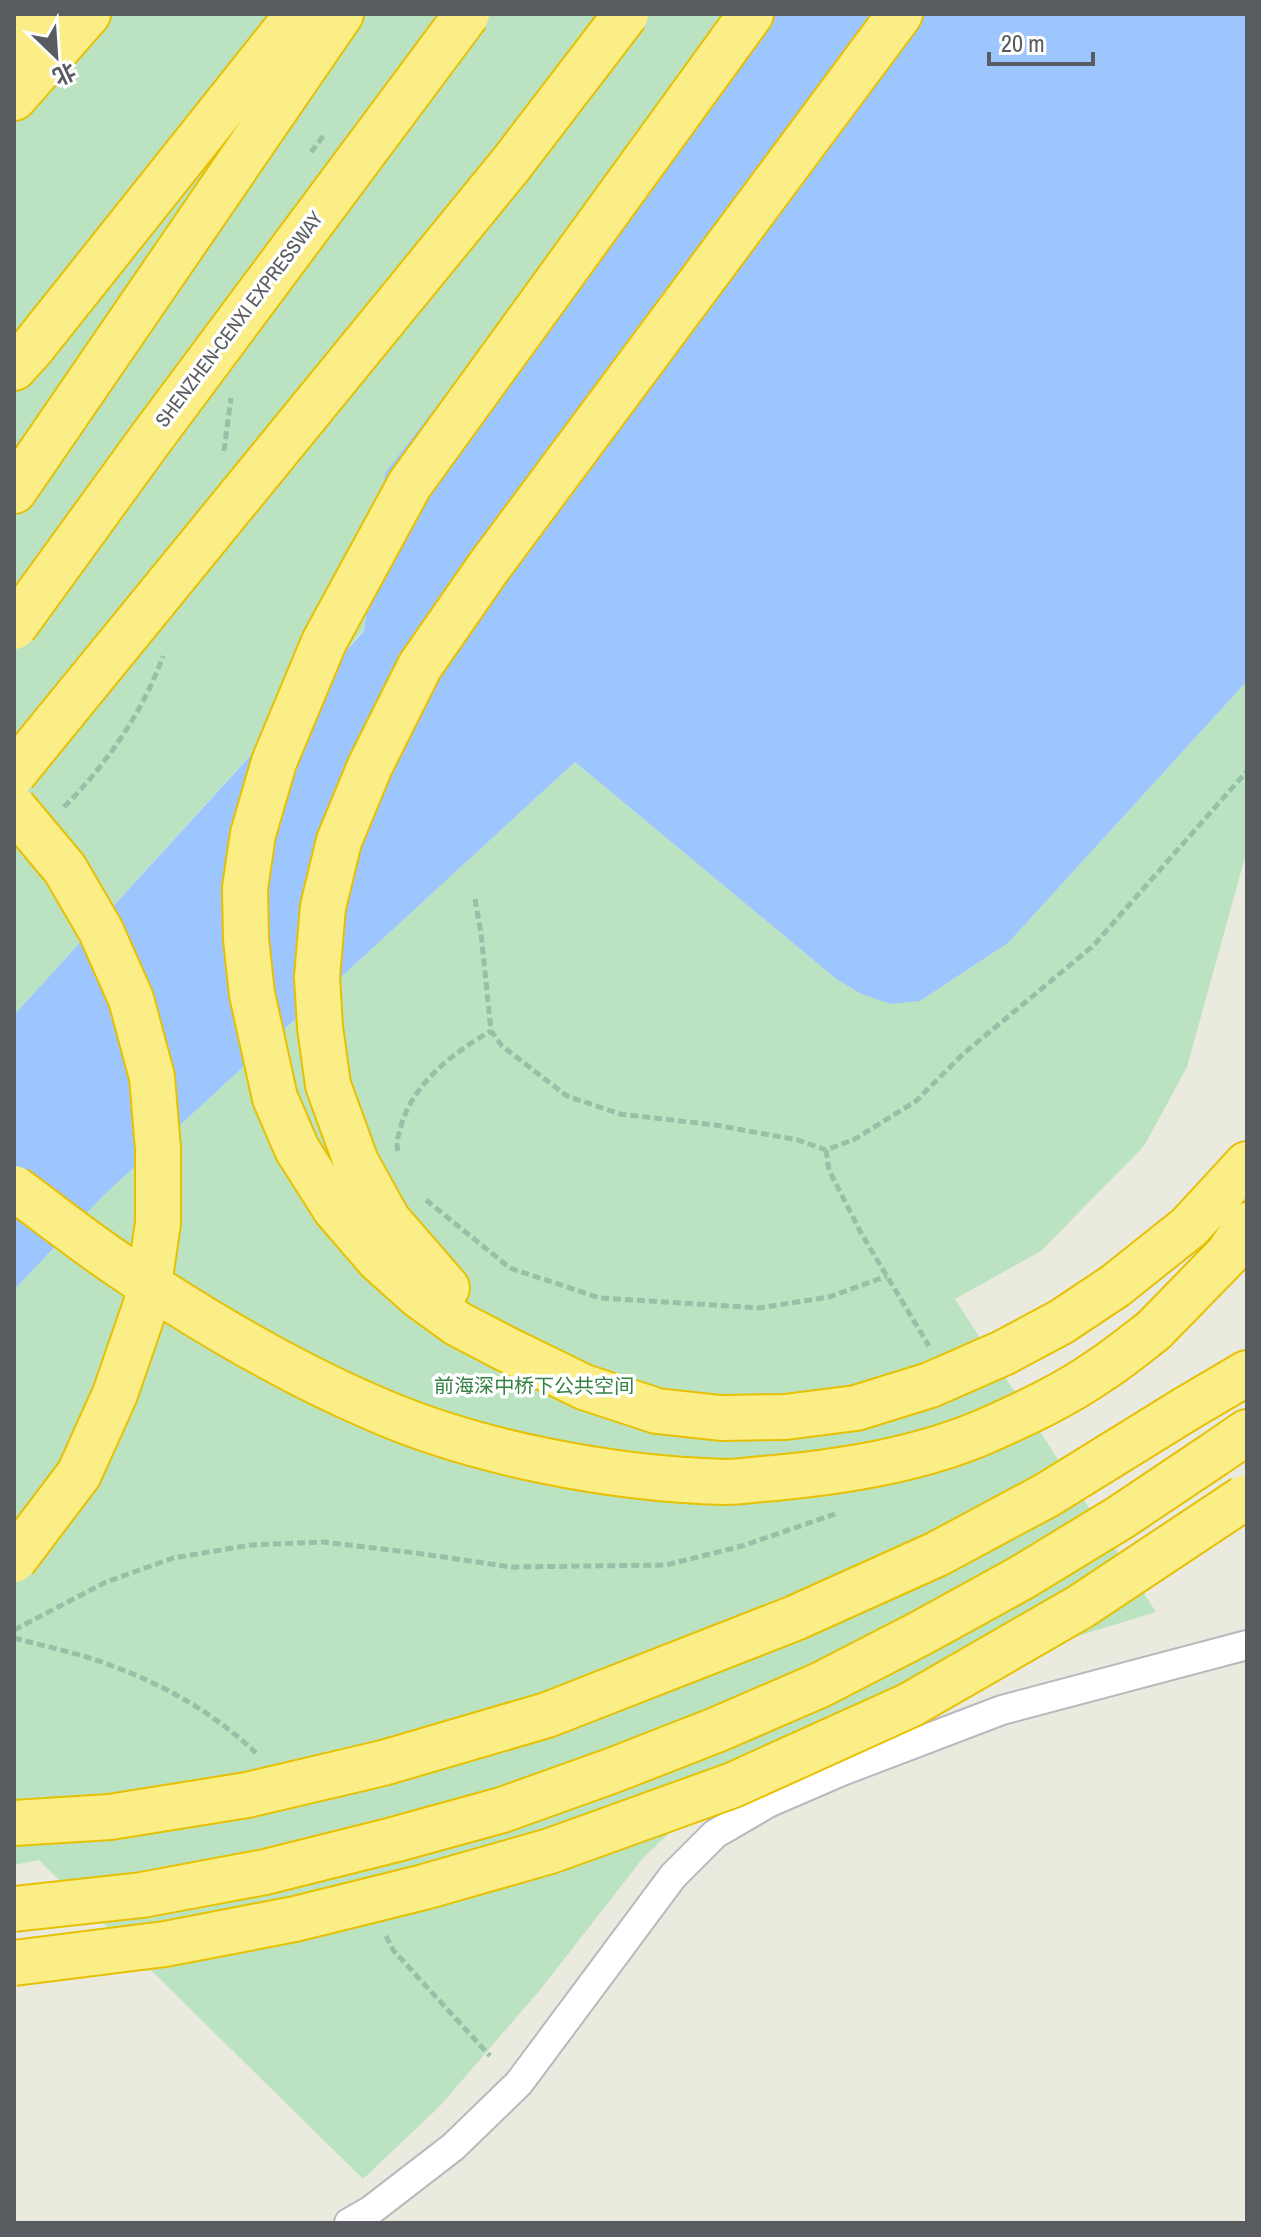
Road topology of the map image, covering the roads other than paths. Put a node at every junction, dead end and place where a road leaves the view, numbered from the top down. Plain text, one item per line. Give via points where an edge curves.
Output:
1 (40, 14) edge
2 (88, 14) edge
3 (298, 14) edge
4 (341, 14) edge
5 (467, 14) edge
6 (626, 14) edge
7 (751, 14) edge
8 (900, 14) edge
9 (14, 41) edge
10 (14, 98) edge
11 (14, 368) edge
12 (14, 491) edge
13 (14, 627) edge
14 (14, 773) edge
15 (35, 811) edge
16 (1247, 1164) edge
17 (14, 1188) edge
18 (1247, 1225) edge
19 (504, 1348) junction
20 (1247, 1373) edge
21 (1231, 1443) edge
22 (1245, 1497) edge
23 (14, 1560) edge
24 (1247, 1645) edge
25 (14, 1823) edge
26 (14, 1909) edge
27 (14, 1963) edge
28 (349, 2223) edge

1 - 9 highway
2 - 10 highway
3 - 11 highway
4 - 12 highway
5 - 13 highway, SHENZHEN-CENXI EXPRESSWAY, bridge
6 - 14 highway, bridge via 512,163
7 - 19 highway via 410,484 324,642 274,762 253,834 245,888 252,994 275,1098 297,1149 335,1209 379,1260 458,1324
8 - 19 highway via 420,666 339,841 323,907 317,977 328,1085 356,1162 388,1220
15 - 23 highway, bridge via 101,931 131,999 152,1077 158,1223 146,1304 115,1394 79,1474
16 - 19 highway, bridge via 1189,1227 1061,1322 930,1385 856,1408 721,1418 657,1411 584,1387
17 - 18 highway, bridge via 180,1305 373,1408 526,1456 594,1469 728,1482 885,1461 985,1431 1043,1404 1154,1330 1228,1254
20 - 25 highway, bridge via 1047,1495 937,1554 795,1618 547,1715 383,1763 247,1795 110,1817
21 - 26 highway, bridge via 1021,1578 921,1633 820,1685 611,1771 502,1810 265,1872 142,1895
22 - 27 highway, bridge via 1080,1607 910,1705 733,1785 550,1851 295,1919 165,1944
24 - 28 street via 1002,1710 842,1771 768,1803 715,1834 673,1876 519,2083 453,2147

